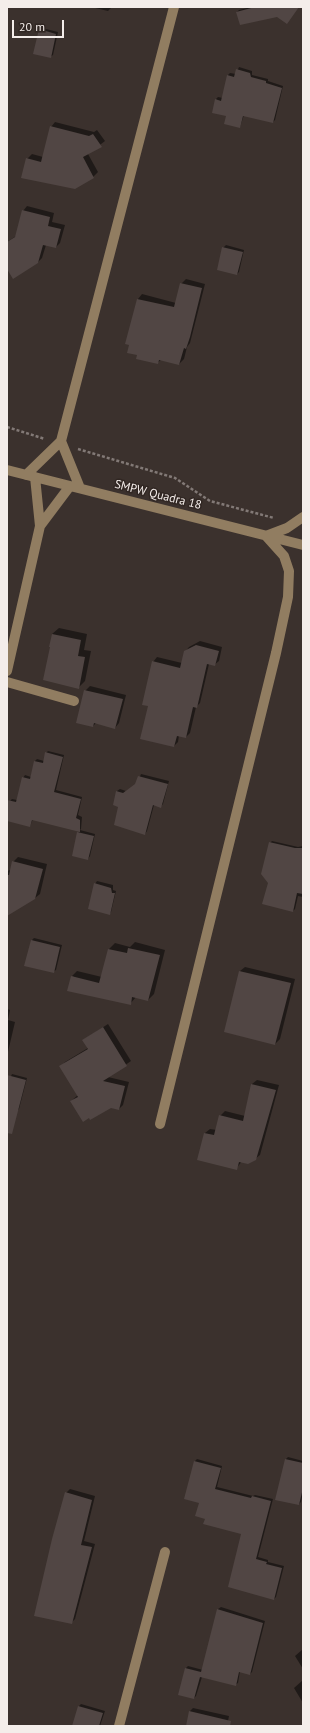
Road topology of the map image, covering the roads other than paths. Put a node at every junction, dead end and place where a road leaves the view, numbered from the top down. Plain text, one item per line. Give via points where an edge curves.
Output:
1 (174, 7) edge
2 (61, 443) junction
3 (7, 470) edge
4 (31, 476) junction
5 (76, 487) junction
6 (303, 517) edge
7 (40, 526) junction
8 (266, 536) junction
9 (303, 545) edge
10 (7, 671) edge
11 (7, 682) edge
12 (74, 701) dead end
13 (160, 1124) dead end
14 (164, 1552) dead end
15 (119, 1726) edge

1 - 2 street
2 - 4 street
2 - 5 street
3 - 4 street, SMPW Quadra 18
4 - 5 street, SMPW Quadra 18
4 - 7 street
5 - 7 street
5 - 8 street, SMPW Quadra 18
6 - 8 street via 294,524
7 - 10 street
8 - 9 street, SMPW Quadra 18
8 - 13 street via 284,556 289,571 288,597
11 - 12 street
14 - 15 street

